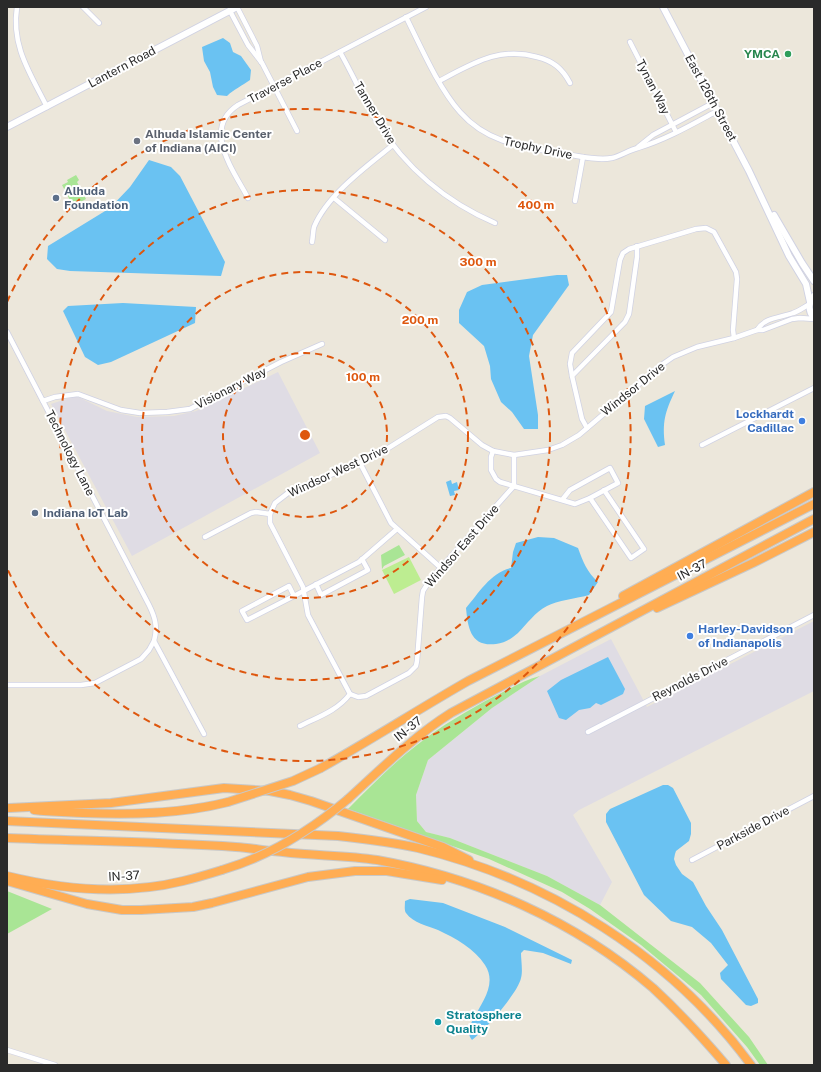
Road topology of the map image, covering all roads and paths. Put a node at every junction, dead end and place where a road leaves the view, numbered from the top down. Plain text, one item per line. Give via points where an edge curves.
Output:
1 (18, 7) edge
2 (82, 7) edge
3 (237, 7) edge
4 (426, 7) edge
5 (663, 7) edge
6 (230, 11) junction
7 (406, 17) junction
8 (99, 23) dead end
9 (630, 42) dead end
10 (340, 52) junction
11 (262, 63) junction
12 (439, 81) junction
13 (570, 83) dead end
14 (274, 86) junction
15 (713, 103) junction
16 (47, 106) junction
17 (717, 111) junction
18 (672, 125) junction
19 (7, 127) edge
20 (297, 130) dead end
21 (676, 132) junction
22 (393, 145) junction
23 (636, 148) junction
24 (583, 157) junction
25 (758, 188) junction
26 (248, 198) dead end
27 (334, 198) junction
28 (575, 201) dead end
29 (495, 223) dead end
30 (385, 240) dead end
31 (312, 242) dead end
32 (637, 246) junction
33 (814, 281) edge
34 (811, 301) edge
35 (814, 319) edge
36 (756, 330) junction
37 (7, 332) edge
38 (734, 338) junction
39 (322, 344) dead end
40 (572, 376) junction
41 (814, 388) edge
42 (43, 401) junction
43 (587, 428) junction
44 (702, 445) dead end
45 (493, 451) junction
46 (514, 455) junction
47 (360, 463) junction
48 (514, 486) junction
49 (604, 490) junction
50 (814, 492) edge
51 (590, 498) junction
52 (562, 500) junction
53 (814, 504) edge
54 (270, 514) junction
55 (814, 519) edge
56 (397, 528) junction
57 (814, 532) edge
58 (205, 537) dead end
59 (362, 559) junction
60 (441, 568) junction
61 (316, 584) junction
62 (304, 590) junction
63 (294, 596) junction
64 (814, 615) edge
65 (568, 630) junction
66 (602, 632) junction
67 (154, 641) junction
68 (7, 685) edge
69 (350, 694) junction
70 (300, 726) dead end
71 (588, 732) dead end
72 (204, 734) dead end
73 (814, 796) edge
74 (8, 808) edge
75 (7, 821) edge
76 (7, 838) edge
77 (692, 860) dead end
78 (484, 868) junction
79 (7, 876) edge
80 (7, 881) edge
81 (562, 926) junction
82 (7, 1050) edge
83 (55, 1065) edge
84 (726, 1065) edge
85 (751, 1065) edge

1 - 16 street via 16,29 20,50 26,68
2 - 8 street
3 - 6 main road, Lantern Road
3 - 11 street via 257,46
4 - 7 street, Traverse Place
5 - 15 main road, East 126th Street
6 - 11 street via 248,45
6 - 16 main road, Lantern Road
7 - 10 street, Traverse Place
7 - 12 street, Trophy Drive
9 - 18 street, Tynan Way
10 - 14 street, Traverse Place
10 - 22 street, Tanner Drive via 371,112
11 - 14 street
12 - 13 street via 486,58 515,53 552,62 563,71
12 - 24 street, Trophy Drive via 459,112 486,134 518,146
14 - 20 street
14 - 26 street, Traverse Place via 234,108 221,128 223,150
15 - 17 main road, East 126th Street
15 - 18 street, Trophy Drive
16 - 19 main road, Lantern Road
17 - 21 street, Trophy Drive
17 - 25 main road, East 126th Street
18 - 21 street, Tynan Way
18 - 23 street, Trophy Drive
21 - 23 street, Trophy Drive via 657,142
22 - 27 street via 359,172
22 - 29 street, Tanner Drive via 443,194
23 - 24 street, Trophy Drive via 608,158
24 - 28 street
25 - 33 main road, East 126th Street
25 - 34 main road, East 126th Street via 789,256 806,284
27 - 30 street
27 - 31 street via 315,225
32 - 38 street via 703,228 714,232 737,276
32 - 40 street via 629,314 625,322
32 - 40 street via 625,251 620,260 611,312 572,354
34 - 35 main road, East 126th Street via 810,312
34 - 36 street, Windsor Drive via 793,313 772,318
35 - 36 street, Windsor Drive via 792,319 763,330
36 - 38 street, Windsor Drive
37 - 42 street, Technology Lane
38 - 43 street, Windsor Drive via 697,347 673,357
39 - 42 street, Visionary Way via 190,409 140,413 120,410 76,394
40 - 43 street via 582,419
41 - 44 street
42 - 67 street, Technology Lane via 153,613 157,627
43 - 46 street, Windsor Drive via 556,447 542,452
45 - 46 street, Windsor West Drive
45 - 47 street, Windsor West Drive via 450,418 442,416
45 - 48 street via 493,475 500,482
46 - 48 street
47 - 54 street, Windsor West Drive via 288,493 275,503
47 - 56 street via 389,519
48 - 52 street
48 - 60 street, Windsor East Drive
49 - 51 street
49 - 51 street via 644,549 630,558
49 - 52 street via 618,483 610,468 570,490
50 - 65 highway via 606,606
51 - 52 street via 579,504
53 - 65 highway, IN-37
54 - 58 street via 251,513
54 - 62 street via 270,523
55 - 66 highway, IN-37
56 - 59 street
56 - 60 street
57 - 66 highway via 703,587
59 - 61 street
59 - 61 street via 368,570 321,594
60 - 69 street, Windsor East Drive via 423,591 417,661 413,670 366,696
61 - 62 street
62 - 63 street
62 - 69 street via 308,615
63 - 63 street via 247,620 242,610 289,586
64 - 71 street, Reynolds Drive
65 - 74 highway, IN-37, bridge via 443,695 321,768 293,781 228,802 208,807 138,814
66 - 79 highway, IN-37, bridge via 479,697 434,724 331,813 296,838 251,860 183,881 114,889 72,888
67 - 68 street via 141,659 95,683
67 - 72 street
69 - 70 street via 341,705
73 - 77 street, Parkside Drive
74 - 78 highway via 110,803 224,788 270,791 312,801 443,847
75 - 78 highway via 338,836 417,848
76 - 81 highway via 231,847 375,860 432,872 478,887 528,907
78 - 85 highway via 546,895 624,942 665,973 693,1000
80 - 81 highway via 87,904 122,910 141,910 212,903 322,875 387,871 457,882
81 - 84 highway via 618,961 652,987 700,1034
82 - 83 street

